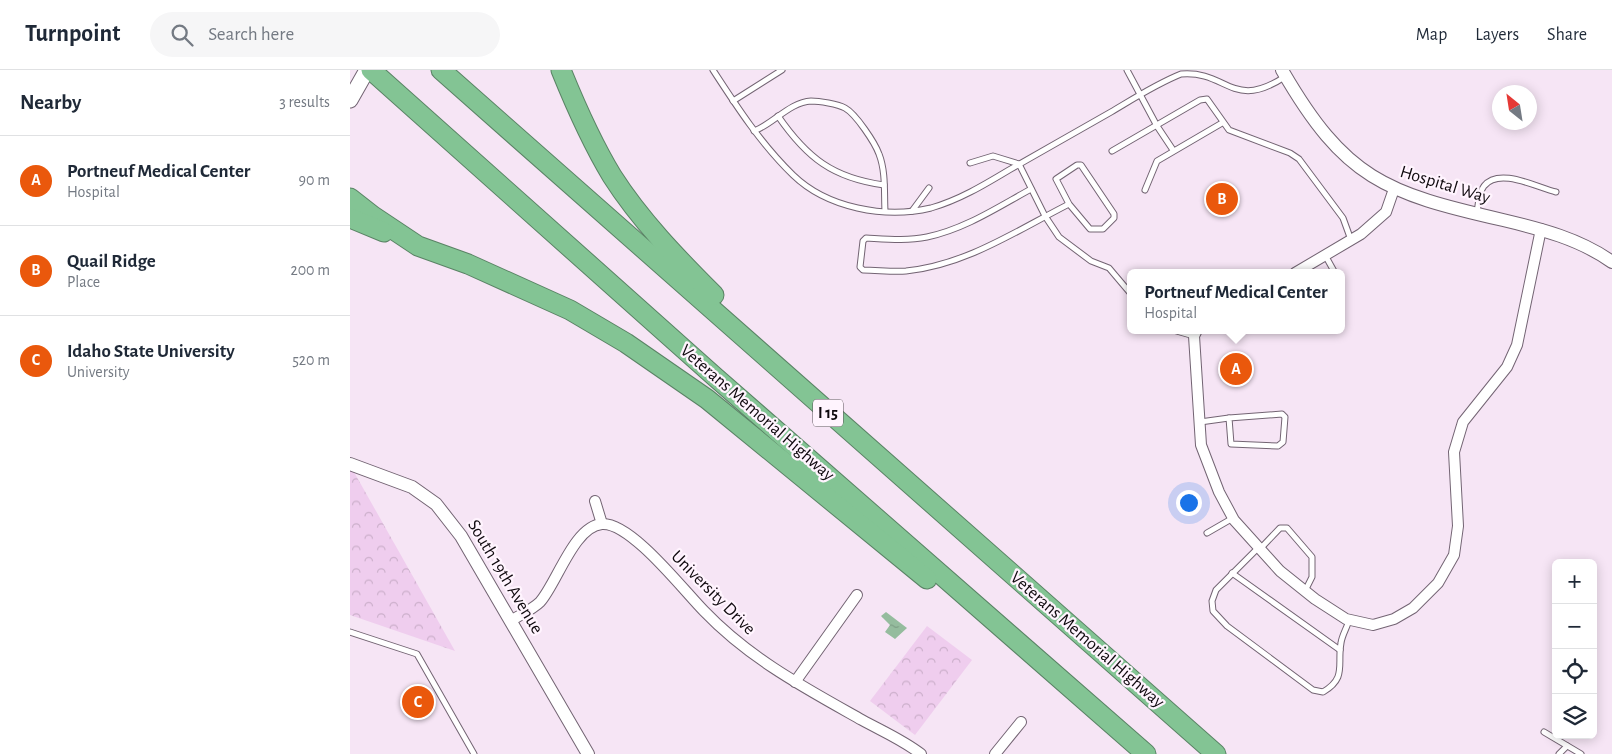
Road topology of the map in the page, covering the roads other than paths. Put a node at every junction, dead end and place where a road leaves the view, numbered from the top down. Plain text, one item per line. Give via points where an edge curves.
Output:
1 (366, 70) edge
2 (371, 70) edge
3 (442, 70) edge
4 (561, 70) edge
5 (713, 70) edge
6 (782, 70) edge
7 (1127, 70) edge
8 (1284, 73) edge
9 (1140, 95) junction
10 (350, 100) edge
11 (733, 101) junction
12 (778, 116) junction
13 (1222, 123) junction
14 (1157, 126) junction
15 (754, 131) junction
16 (1173, 150) junction
17 (1112, 151) dead end
18 (970, 163) dead end
19 (1019, 164) junction
20 (884, 185) junction
21 (929, 188) dead end
22 (1031, 188) junction
23 (1394, 189) junction
24 (1145, 190) dead end
25 (1556, 192) dead end
26 (350, 198) edge
27 (1069, 204) junction
28 (912, 211) junction
29 (885, 212) junction
30 (1477, 214) junction
31 (1045, 216) junction
32 (350, 218) edge
33 (1541, 230) junction
34 (1351, 240) junction
35 (418, 246) junction
36 (1325, 255) junction
37 (1612, 262) edge
38 (1302, 269) edge
39 (1333, 269) edge
40 (1127, 289) edge
41 (1196, 334) edge
42 (777, 368) junction
43 (1229, 418) junction
44 (1200, 422) junction
45 (350, 464) edge
46 (595, 501) dead end
47 (1233, 518) junction
48 (602, 524) junction
49 (1207, 533) dead end
50 (1259, 549) junction
51 (1232, 573) junction
52 (1305, 591) junction
53 (857, 594) dead end
54 (512, 620) junction
55 (1349, 620) junction
56 (350, 632) edge
57 (1022, 645) junction
58 (1340, 650) junction
59 (795, 682) junction
60 (1021, 722) dead end
61 (1544, 732) dead end
62 (1567, 746) junction
63 (474, 754) edge
64 (588, 754) edge
65 (922, 754) edge
66 (994, 754) edge
67 (1146, 754) edge
68 (1216, 754) edge
69 (1559, 754) edge
70 (1581, 754) edge

1 - 10 main road
2 - 57 highway, Veterans Memorial Highway
3 - 42 highway, Veterans Memorial Highway / I 15
4 - 42 highway via 580,116 613,177 653,230
5 - 11 lane
6 - 11 lane
7 - 9 lane
8 - 9 lane via 1270,86 1251,90 1212,72 1191,71
8 - 23 street, Hospital Way via 1323,133 1344,156
9 - 14 lane
9 - 19 lane
11 - 15 lane
12 - 15 lane
12 - 20 lane via 814,160 860,182
12 - 20 lane via 810,101 845,108 879,154
13 - 14 lane via 1207,99
13 - 16 lane
13 - 34 lane via 1229,130 1299,159 1343,218
14 - 16 lane
14 - 17 lane
15 - 29 lane via 794,176 818,194 853,208
16 - 24 lane via 1157,161
18 - 19 lane via 993,156
19 - 22 lane
19 - 28 lane via 948,202
20 - 29 lane
21 - 28 lane
22 - 31 lane
22 - 31 lane via 952,230 926,238 866,238 860,267 863,270 905,271 960,260
23 - 30 street, Hospital Way
23 - 34 street via 1386,212
25 - 30 lane via 1504,178 1492,179 1483,188
26 - 35 highway
27 - 27 lane via 1056,178 1082,165 1114,218 1103,229 1090,229
27 - 31 lane
28 - 29 lane
30 - 33 street, Hospital Way
31 - 40 lane via 1067,245 1108,268
32 - 35 highway
33 - 37 street, Hospital Way via 1569,239
33 - 55 street via 1517,345 1507,367 1463,422 1454,452 1458,526 1454,555 1438,583 1413,608 1394,619 1372,625
34 - 36 street
35 - 57 highway via 468,264 570,310 626,343 707,399 997,636
36 - 38 street
36 - 39 lane
41 - 44 street
42 - 68 highway, Veterans Memorial Highway / I 15
43 - 43 lane via 1282,414 1285,417 1283,442 1270,447 1235,446 1229,438
43 - 44 lane
44 - 47 street via 1201,445
45 - 54 street, South 19th Avenue via 412,487 436,504 461,536
46 - 48 street
47 - 49 lane
47 - 50 street
48 - 54 street via 589,530 571,548 554,583 539,603
48 - 59 street, University Drive via 614,526 635,538 705,612 761,662
50 - 51 lane
50 - 52 street
50 - 52 lane via 1280,528 1287,528 1312,556 1312,577
51 - 58 lane
51 - 58 lane via 1216,590 1213,611 1313,690 1323,692 1337,680 1341,669
52 - 55 street
53 - 59 street
54 - 64 street, South 19th Avenue
55 - 58 lane
56 - 63 lane via 417,654
57 - 67 highway, Veterans Memorial Highway
59 - 65 street, University Drive
60 - 66 street
61 - 62 lane
62 - 69 lane
62 - 70 lane

